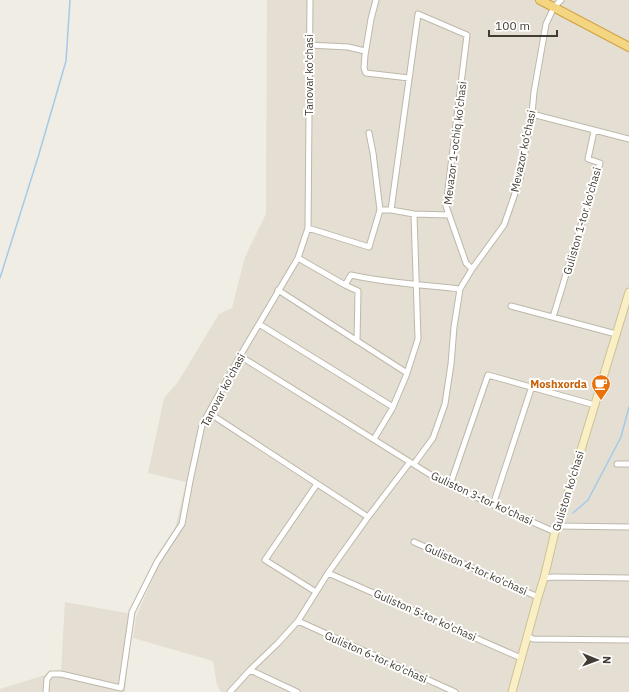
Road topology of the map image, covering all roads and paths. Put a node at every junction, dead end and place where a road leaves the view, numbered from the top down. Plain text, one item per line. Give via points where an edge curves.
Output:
1 (310, 0) edge
2 (376, 0) edge
3 (540, 0) edge
4 (561, 0) edge
5 (554, 7) junction
6 (309, 45) junction
7 (629, 47) edge
8 (365, 51) junction
9 (409, 78) junction
10 (532, 114) junction
11 (594, 131) junction
12 (369, 133) dead end
13 (629, 139) edge
14 (380, 210) junction
15 (390, 210) junction
16 (414, 214) junction
17 (449, 215) junction
18 (308, 228) junction
19 (298, 258) junction
20 (472, 269) junction
21 (345, 285) junction
22 (417, 285) junction
23 (460, 289) junction
24 (278, 290) junction
25 (629, 292) edge
26 (511, 306) dead end
27 (554, 317) junction
28 (259, 324) junction
29 (616, 334) junction
30 (357, 341) junction
31 (240, 356) junction
32 (407, 373) junction
33 (532, 386) junction
34 (595, 405) junction
35 (393, 407) junction
36 (209, 413) junction
37 (374, 439) junction
38 (412, 463) junction
39 (617, 464) dead end
40 (629, 464) edge
41 (317, 484) junction
42 (450, 485) junction
43 (493, 505) junction
44 (368, 517) junction
45 (629, 527) edge
46 (557, 529) junction
47 (414, 542) dead end
48 (328, 573) junction
49 (544, 578) junction
50 (629, 578) edge
51 (316, 592) junction
52 (538, 596) junction
53 (298, 621) junction
54 (527, 636) junction
55 (629, 640) edge
56 (521, 658) junction
57 (250, 670) junction
58 (46, 692) edge
59 (230, 692) edge
60 (297, 692) edge
61 (455, 692) edge
62 (512, 692) edge

1 - 6 street, Tanovar ko'chasi
2 - 8 street
3 - 5 highway
4 - 5 street
5 - 7 highway
5 - 10 street, Mevazor ko'chasi via 546,24
6 - 8 street
6 - 18 street, Tanovar ko'chasi
8 - 9 street via 366,72
9 - 15 street
9 - 17 street, Mevazor 1-ochiq ko'chasi via 418,14 467,35 446,206
10 - 11 street
10 - 20 street, Mevazor ko'chasi via 520,179 504,226
11 - 13 street
11 - 27 street, Guliston 1-tor ko'chasi via 588,159 600,163
12 - 14 street
14 - 15 street
14 - 18 street via 369,247
15 - 16 street
16 - 17 street
16 - 22 street
17 - 20 street, Mevazor 1-ochiq ko'chasi via 466,263
18 - 19 street, Tanovar ko'chasi
19 - 21 street
19 - 24 street, Tanovar ko'chasi
20 - 23 street, Mevazor ko'chasi
21 - 22 street via 351,275
21 - 30 street via 358,291
22 - 23 street
22 - 32 street via 418,339
23 - 38 street, Mevazor ko'chasi via 445,404 433,438
24 - 28 street, Tanovar ko'chasi
24 - 30 street
25 - 29 main road, Guliston ko'chasi
26 - 27 street
27 - 29 street
28 - 31 street, Tanovar ko'chasi
28 - 35 street
29 - 34 main road, Guliston ko'chasi
30 - 32 street
31 - 36 street, Tanovar ko'chasi
31 - 37 street, Guliston 3-tor ko'chasi
32 - 35 street
33 - 34 street
33 - 42 street via 488,375
33 - 43 street
34 - 46 main road, Guliston ko'chasi
35 - 37 street
36 - 41 street
36 - 58 street, Tanovar ko'chasi via 202,425 182,524 157,562 132,612 121,688 51,674 47,679
37 - 38 street, Guliston 3-tor ko'chasi
38 - 42 street, Guliston 3-tor ko'chasi
38 - 44 street, Mevazor ko'chasi
39 - 40 street
41 - 44 street
41 - 51 street via 265,560
42 - 43 street, Guliston 3-tor ko'chasi
43 - 46 street, Guliston 3-tor ko'chasi
44 - 48 street, Mevazor ko'chasi
45 - 46 street
46 - 49 main road, Guliston ko'chasi
47 - 52 street, Guliston 4-tor ko'chasi
48 - 51 street, Mevazor ko'chasi
48 - 56 street, Guliston 5-tor ko'chasi
49 - 50 street
49 - 52 main road, Guliston ko'chasi
51 - 53 street, Mevazor ko'chasi
52 - 54 main road, Guliston ko'chasi
53 - 57 street, Mevazor ko'chasi
53 - 61 street, Guliston 6-tor ko'chasi
54 - 55 street via 533,639
54 - 56 main road, Guliston ko'chasi
56 - 62 main road, Guliston ko'chasi
57 - 59 street, Mevazor ko'chasi
57 - 60 street

